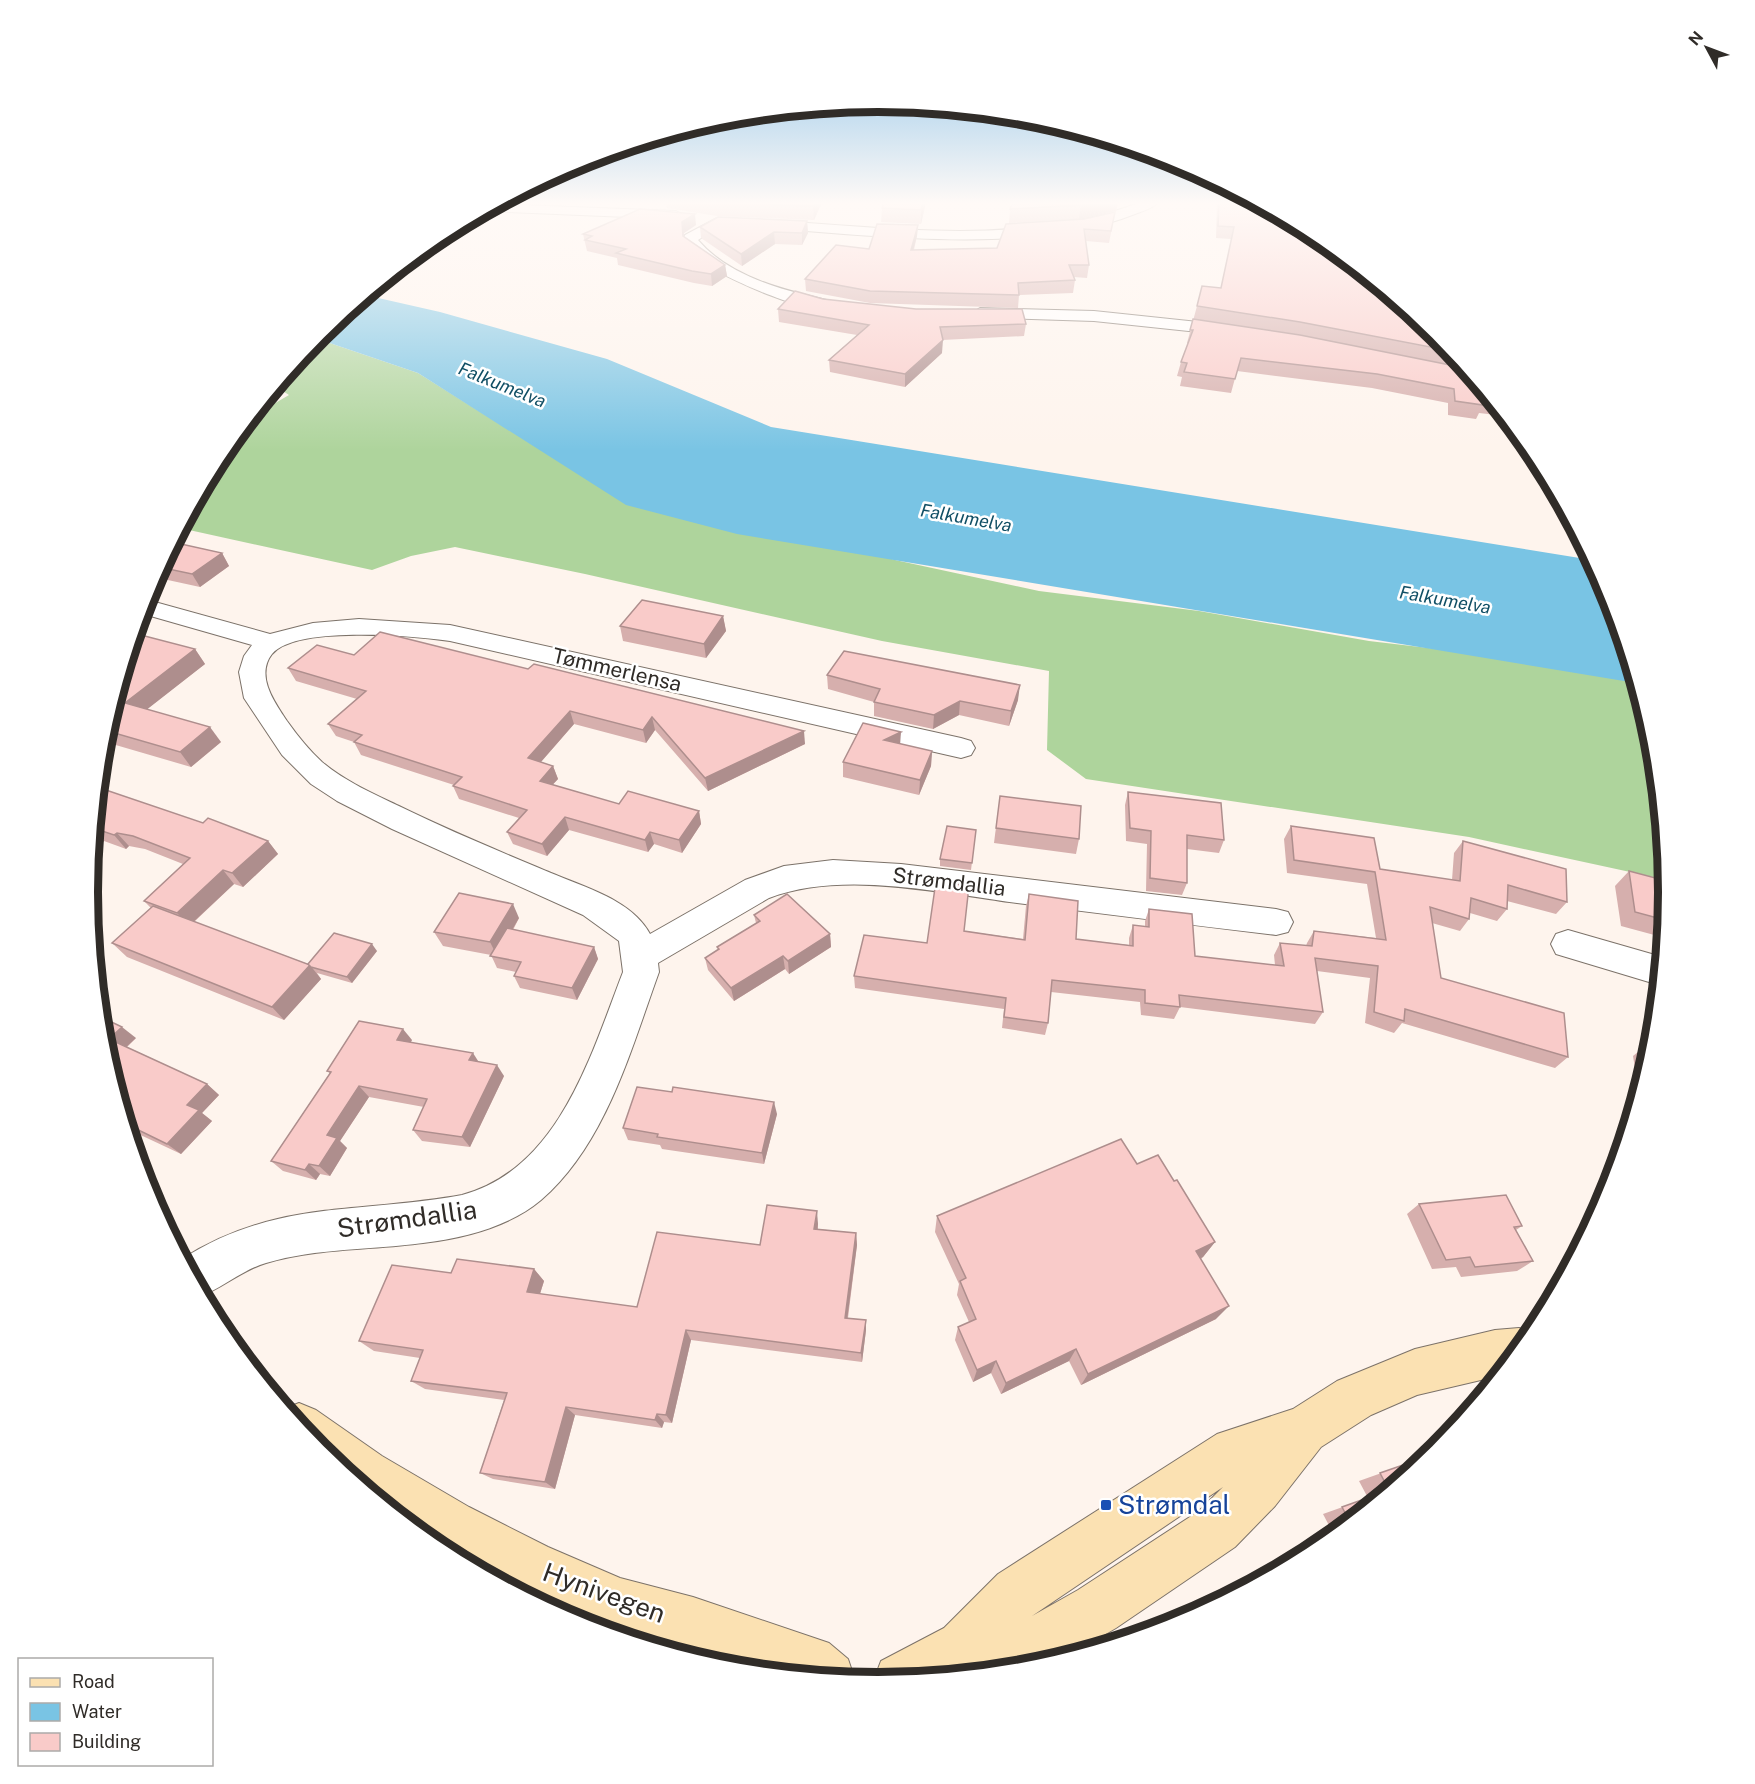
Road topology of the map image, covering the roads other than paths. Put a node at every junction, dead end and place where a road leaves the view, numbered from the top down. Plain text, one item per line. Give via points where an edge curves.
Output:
1 (758, 285) edge
2 (848, 309) edge
3 (966, 313) edge
4 (1253, 333) edge
5 (151, 609) edge
6 (270, 642) junction
7 (961, 748) dead end
8 (1276, 922) dead end
9 (1568, 945) dead end
10 (641, 964) junction
11 (1653, 969) edge
12 (198, 1274) edge
13 (1507, 1352) edge
14 (332, 1449) edge
15 (968, 1660) edge
16 (819, 1669) edge
17 (937, 1669) edge

1 - 2 street
3 - 4 street via 1094,316
5 - 6 street, Tømmerlensa
6 - 7 street, Tømmerlensa via 315,631 361,628 450,633
6 - 10 street via 254,662 258,699 313,770 410,825 594,906 628,928
8 - 10 street, Strømdallia via 901,876 833,872 784,879 757,889
9 - 11 street
10 - 12 street, Strømdallia via 596,1086 542,1172 524,1188 498,1204 464,1215 286,1234 250,1246
13 - 15 main road via 1414,1372 1353,1398 1304,1431 1217,1529 1041,1642
14 - 16 main road, Hynivegen via 451,1525 530,1565 618,1604 810,1662
15 - 17 main road

